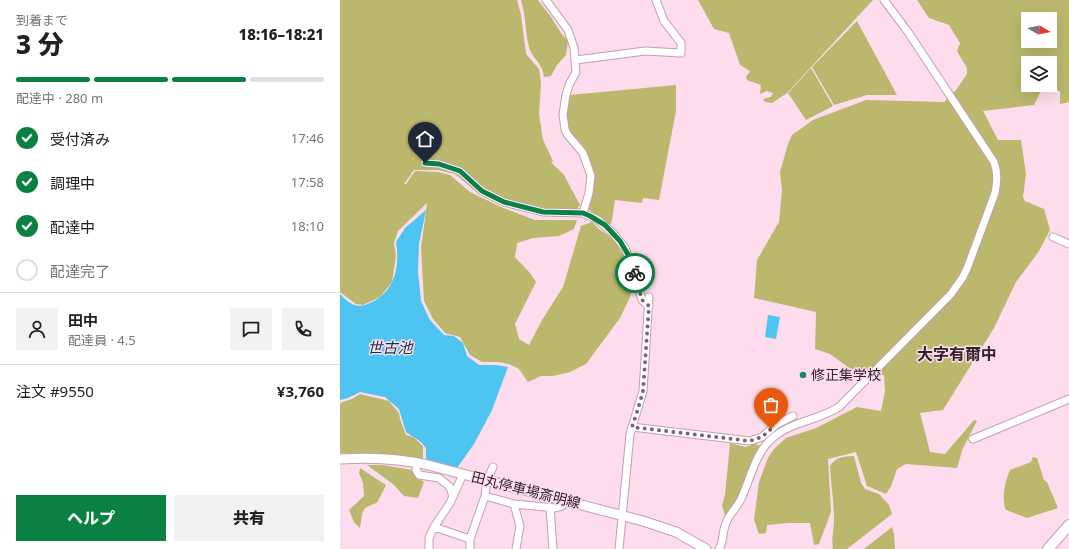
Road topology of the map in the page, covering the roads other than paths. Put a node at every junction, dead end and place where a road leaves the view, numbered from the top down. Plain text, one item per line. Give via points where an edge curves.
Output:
1 (546, 0) edge
2 (656, 0) edge
3 (884, 0) edge
4 (576, 60) junction
5 (425, 163) dead end
6 (583, 213) junction
7 (1053, 237) dead end
8 (1069, 244) edge
9 (649, 297) dead end
10 (649, 306) junction
11 (1069, 399) edge
12 (793, 416) dead end
13 (632, 427) junction
14 (973, 439) dead end
15 (340, 459) edge
16 (418, 463) junction
17 (493, 467) dead end
18 (463, 474) junction
19 (489, 476) dead end
20 (486, 487) dead end
21 (485, 496) junction
22 (453, 497) junction
23 (569, 501) junction
24 (514, 504) junction
25 (550, 507) junction
26 (621, 515) junction
27 (1069, 525) edge
28 (434, 526) junction
29 (470, 539) junction
30 (429, 549) edge
31 (470, 549) edge
32 (516, 549) edge
33 (553, 549) edge
34 (618, 549) edge
35 (706, 549) edge
36 (719, 549) edge
37 (1048, 549) edge

1 - 4 street via 571,34
2 - 4 street via 664,21 681,43 681,53 645,51
3 - 36 street via 994,162 997,170 995,193 968,266 951,294 839,407 795,425 772,438 757,459 740,501 726,522
4 - 6 street via 576,72 565,100 564,122 567,134 583,153 591,176
5 - 6 street via 439,164 460,171 482,191 504,202 543,212
6 - 10 street via 605,225 625,248 642,300
7 - 8 street
9 - 10 street
10 - 13 street via 643,391
11 - 14 street
12 - 13 street via 777,424 762,437 750,441
13 - 26 street
15 - 16 main road, 田丸停車場斎明線 via 380,458
16 - 18 main road, 田丸停車場斎明線
16 - 22 street via 416,470 419,475 439,478 450,487
17 - 19 street
18 - 22 street
18 - 23 main road, 田丸停車場斎明線
20 - 21 street
21 - 24 street
21 - 29 street
22 - 28 street
23 - 25 street via 559,508
23 - 26 main road, 田丸停車場斎明線
24 - 25 street
24 - 32 street via 520,526
25 - 33 street
26 - 34 street
26 - 35 main road, 田丸停車場斎明線 via 676,532
27 - 37 main road
28 - 29 street
28 - 30 street via 429,538
29 - 31 street

